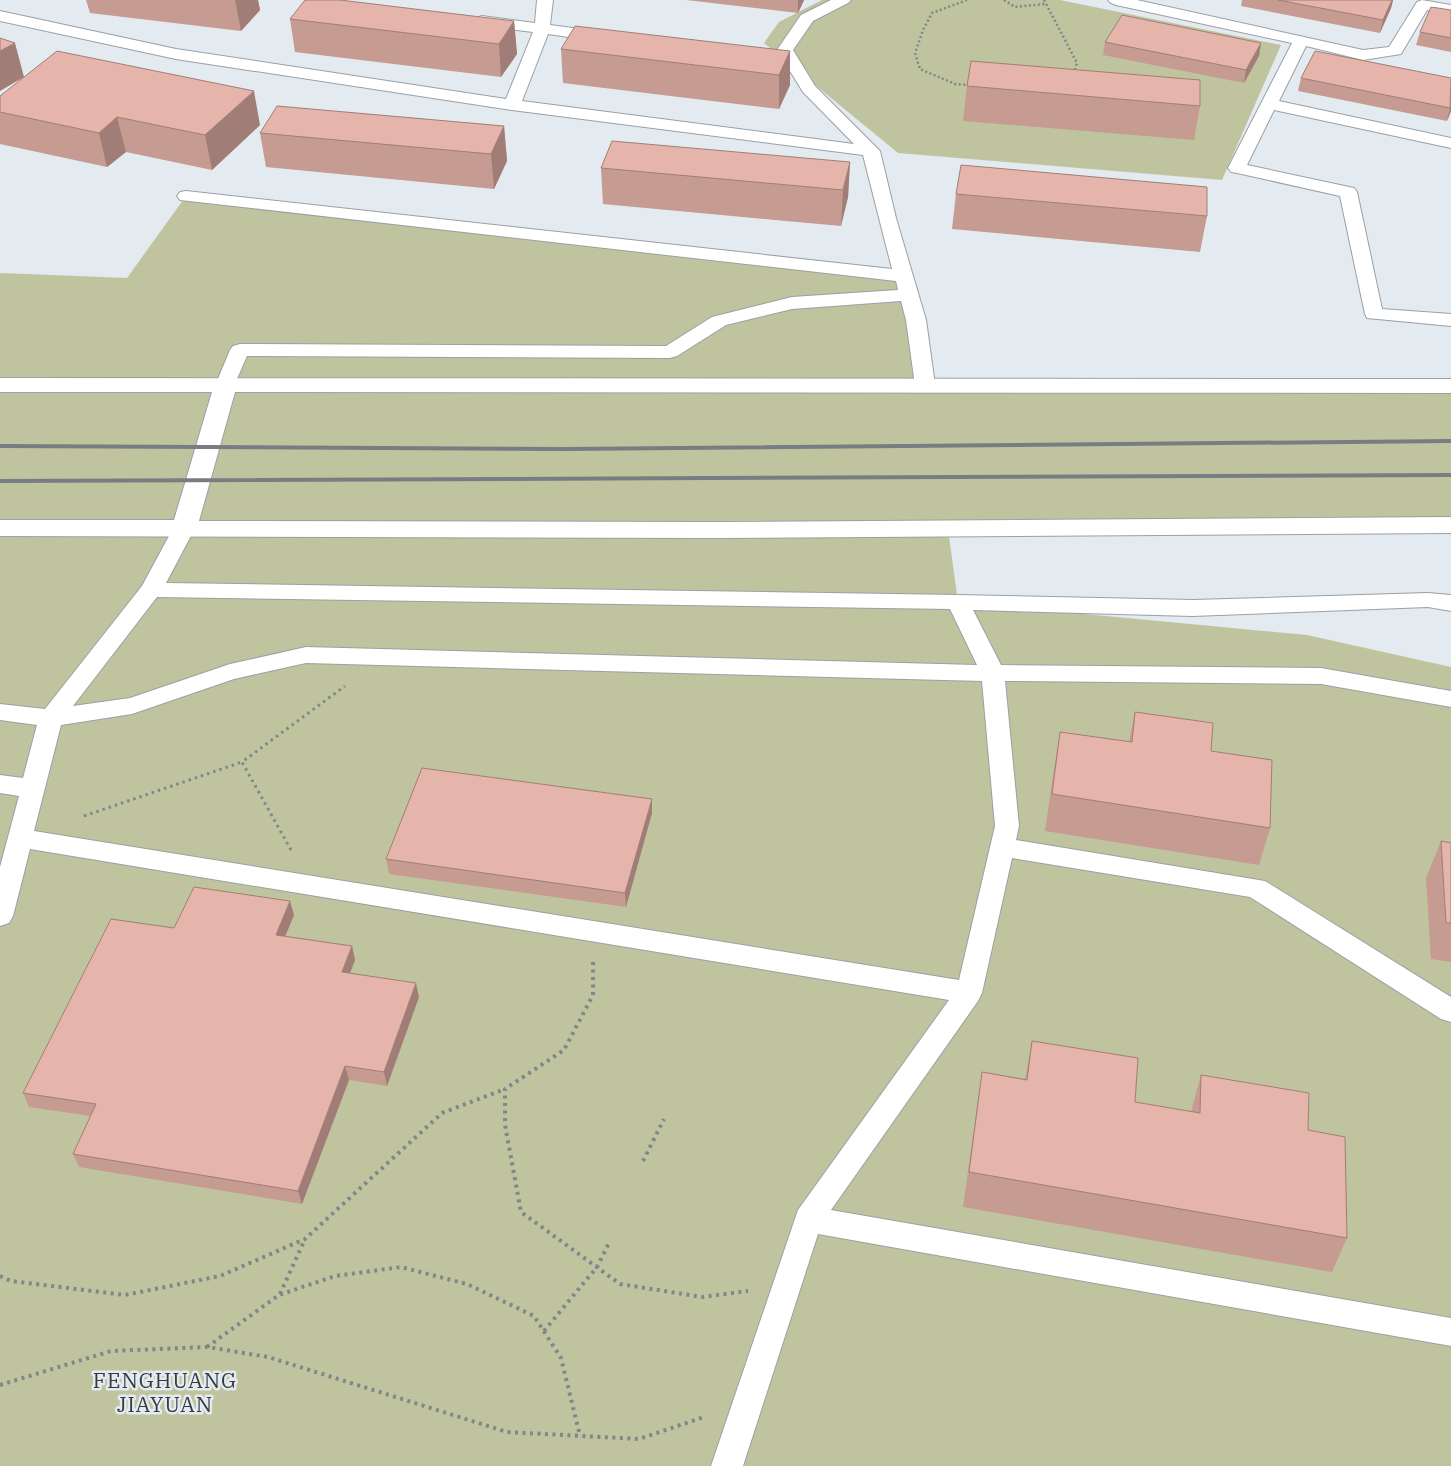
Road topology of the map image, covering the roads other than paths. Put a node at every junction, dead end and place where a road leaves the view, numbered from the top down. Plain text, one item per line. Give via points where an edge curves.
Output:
1 (545, 0) edge
2 (844, 0) edge
3 (1116, 0) edge
4 (1451, 10) edge
5 (0, 16) edge
6 (465, 19) edge
7 (542, 29) junction
8 (618, 39) edge
9 (1302, 40) junction
10 (772, 58) edge
11 (791, 60) junction
12 (1269, 104) junction
13 (512, 105) junction
14 (1451, 143) edge
15 (871, 151) junction
16 (186, 196) dead end
17 (904, 276) junction
18 (909, 295) junction
19 (1451, 320) edge
20 (0, 385) edge
21 (924, 385) junction
22 (225, 386) junction
23 (1451, 386) edge
24 (1451, 525) edge
25 (0, 528) edge
26 (184, 528) junction
27 (151, 590) junction
28 (958, 602) junction
29 (1451, 603) edge
30 (993, 672) junction
31 (1451, 699) edge
32 (0, 712) edge
33 (51, 718) junction
34 (0, 784) edge
35 (34, 789) junction
36 (21, 838) junction
37 (1001, 847) junction
38 (6, 873) edge
39 (0, 916) edge
40 (968, 993) junction
41 (1451, 1011) edge
42 (808, 1219) junction
43 (1451, 1332) edge
44 (727, 1466) edge

1 - 7 lane
2 - 11 lane via 807,18 784,50
3 - 9 lane
4 - 9 lane via 1422,5 1394,51 1363,55
5 - 13 lane via 176,54
6 - 7 lane
7 - 8 lane
7 - 13 lane
9 - 12 lane
10 - 11 lane
11 - 15 lane via 809,89
12 - 14 lane
12 - 19 lane via 1237,168 1348,192 1374,314
13 - 15 lane
15 - 17 lane
16 - 17 lane
17 - 18 lane
18 - 21 lane via 916,320
18 - 22 lane via 792,303 718,320 670,352 240,350
20 - 22 street
21 - 22 street
21 - 23 street
22 - 26 street
24 - 26 street via 724,530
25 - 26 street
26 - 27 lane
27 - 28 lane
27 - 33 lane
28 - 29 lane via 1193,608 1428,600
28 - 30 lane
30 - 31 lane via 1321,676
30 - 33 lane via 306,655 230,672 132,706
30 - 37 lane via 1007,826
32 - 33 lane
33 - 35 lane
34 - 35 lane
35 - 36 lane
36 - 38 lane
36 - 40 lane
37 - 40 lane
37 - 41 lane via 1256,888
38 - 39 lane
40 - 42 lane
42 - 43 lane
42 - 44 lane

